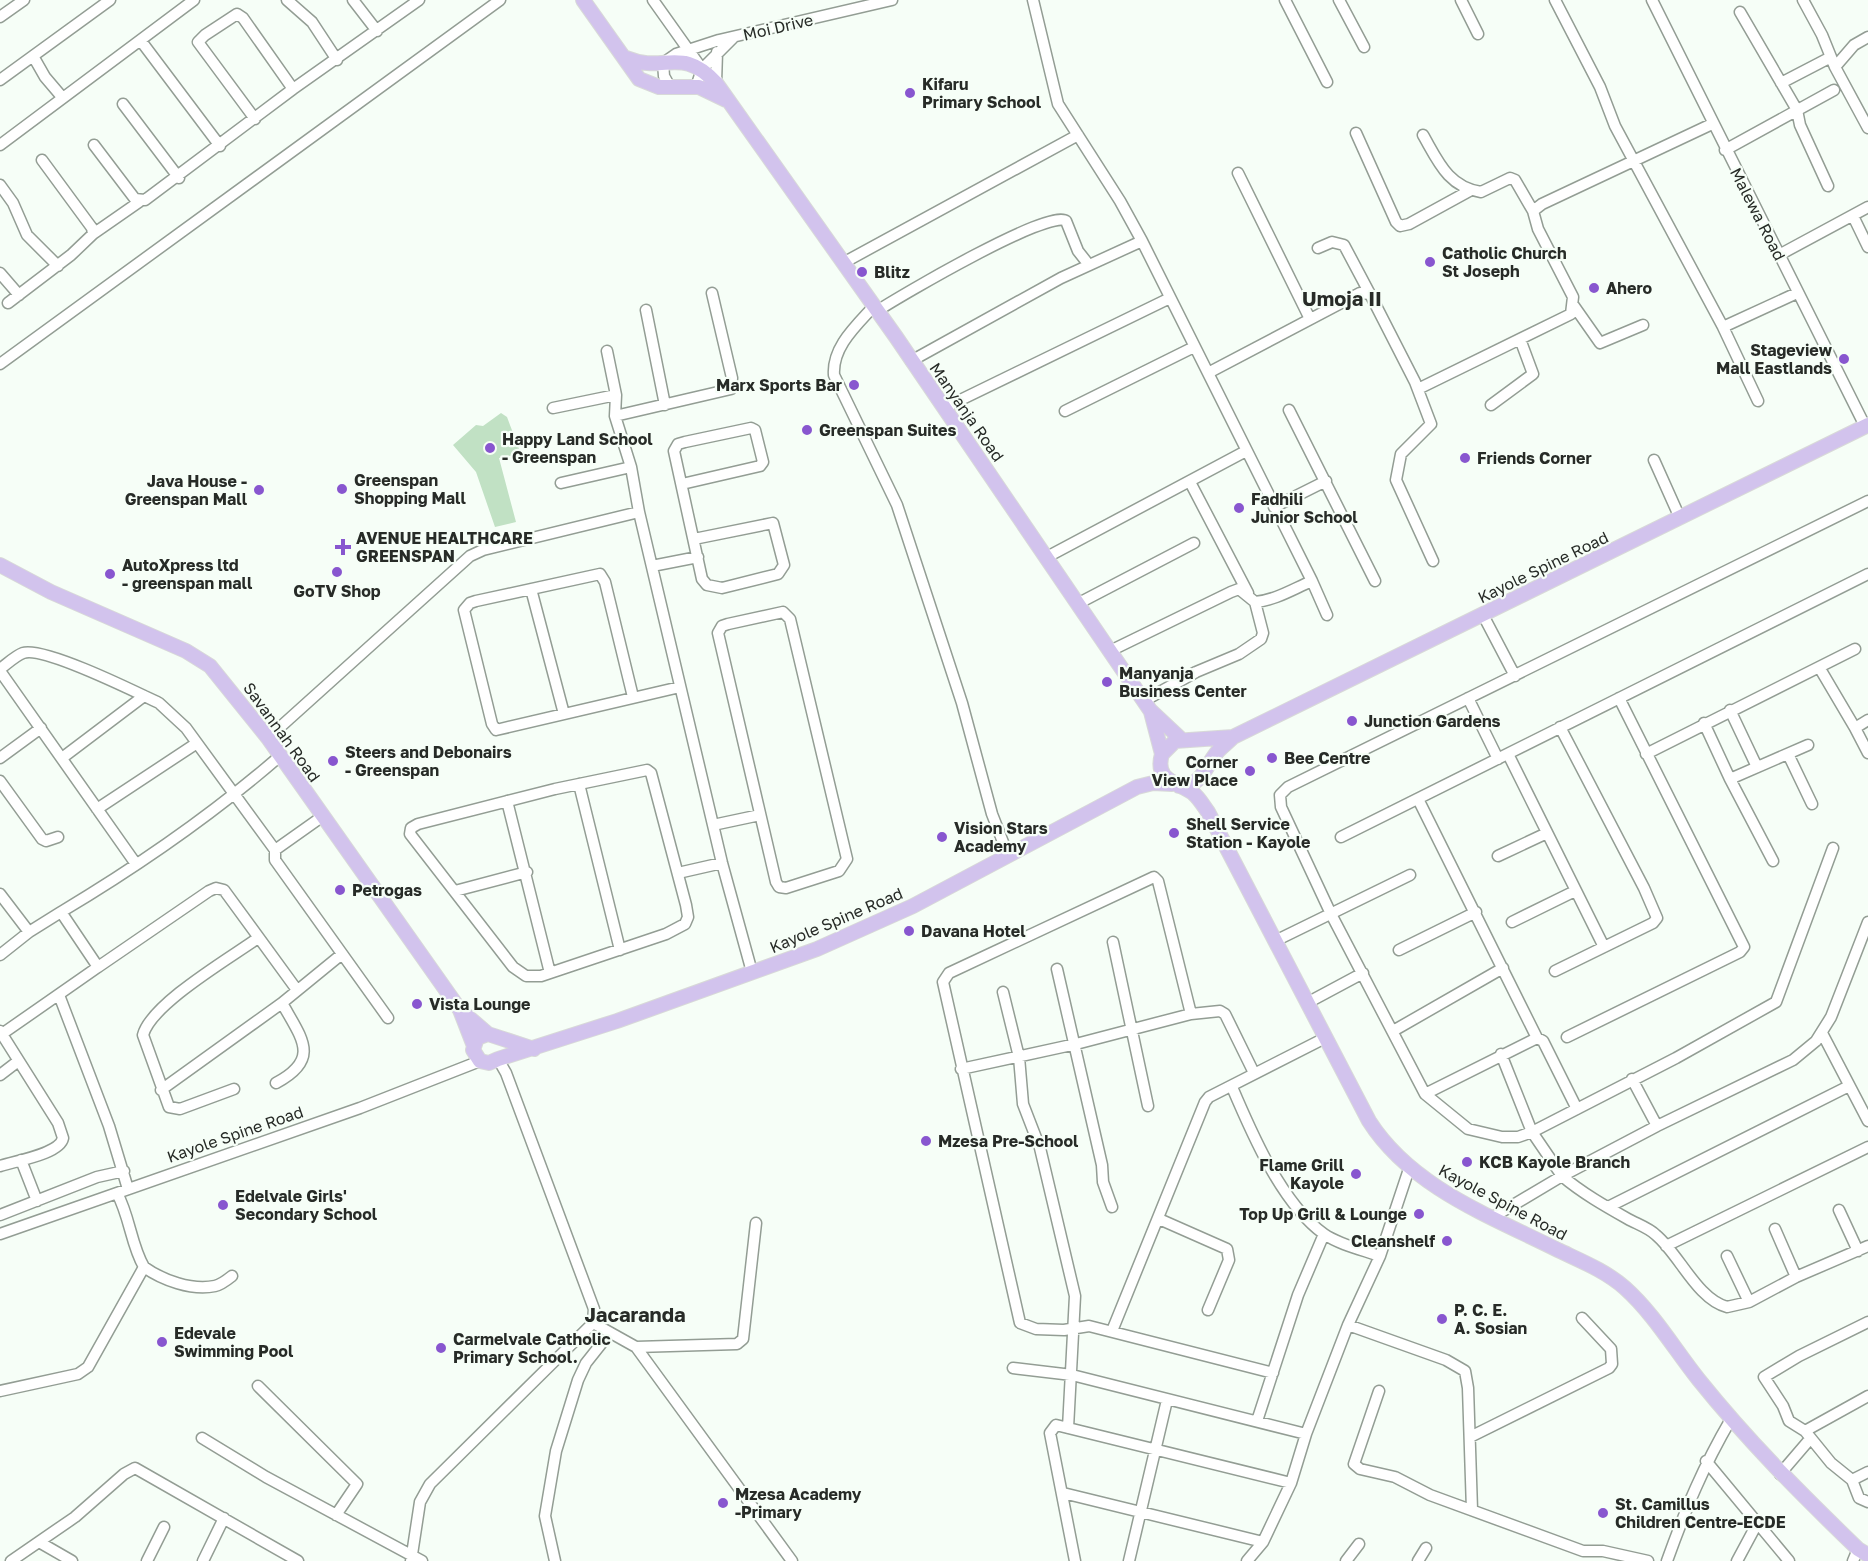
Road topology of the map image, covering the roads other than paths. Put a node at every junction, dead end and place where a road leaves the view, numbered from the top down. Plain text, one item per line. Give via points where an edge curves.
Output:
1 (24, 0) edge
2 (111, 0) edge
3 (194, 0) edge
4 (287, 0) edge
5 (353, 0) edge
6 (500, 0) edge
7 (583, 0) edge
8 (654, 0) edge
9 (892, 0) edge
10 (1034, 0) edge
11 (1285, 0) edge
12 (1339, 0) edge
13 (1461, 0) edge
14 (1555, 0) edge
15 (1652, 0) edge
16 (1803, 0) edge
17 (418, 1) edge
18 (1740, 12) dead end
19 (0, 17) edge
20 (377, 31) junction
21 (1478, 34) dead end
22 (733, 37) junction
23 (1868, 37) edge
24 (141, 41) junction
25 (1364, 47) dead end
26 (691, 50) junction
27 (717, 52) junction
28 (33, 56) junction
29 (626, 58) junction
30 (337, 60) junction
31 (1833, 62) junction
32 (663, 63) junction
33 (702, 69) junction
34 (0, 80) edge
35 (716, 82) junction
36 (1327, 82) dead end
37 (1781, 83) junction
38 (669, 87) junction
39 (696, 87) junction
40 (293, 89) junction
41 (1834, 90) dead end
42 (62, 97) junction
43 (726, 100) junction
44 (123, 104) dead end
45 (1797, 110) junction
46 (255, 119) junction
47 (1712, 124) junction
48 (1868, 128) edge
49 (1356, 133) dead end
50 (1078, 135) junction
51 (1423, 135) dead end
52 (0, 145) edge
53 (94, 145) dead end
54 (220, 146) junction
55 (1725, 150) junction
56 (42, 160) dead end
57 (1635, 161) junction
58 (1238, 173) dead end
59 (179, 178) junction
60 (0, 185) edge
61 (1828, 186) dead end
62 (1471, 190) junction
63 (138, 202) junction
64 (1868, 207) edge
65 (1533, 212) junction
66 (1853, 216) junction
67 (93, 234) junction
68 (1142, 241) junction
69 (1868, 247) edge
70 (1318, 248) dead end
71 (1779, 255) junction
72 (843, 263) junction
73 (1089, 265) junction
74 (58, 266) junction
75 (0, 273) edge
76 (712, 293) dead end
77 (1797, 293) junction
78 (1370, 294) junction
79 (19, 295) junction
80 (1170, 298) junction
81 (8, 303) dead end
82 (1574, 306) junction
83 (876, 309) junction
84 (646, 310) dead end
85 (1310, 319) junction
86 (1643, 325) dead end
87 (1724, 327) junction
88 (1520, 339) junction
89 (1194, 347) junction
90 (607, 351) dead end
91 (911, 361) junction
92 (0, 364) edge
93 (1208, 374) junction
94 (1418, 389) junction
95 (616, 395) junction
96 (1758, 401) dead end
97 (665, 405) junction
98 (950, 405) dead end
99 (1491, 405) dead end
100 (553, 408) dead end
101 (1289, 410) dead end
102 (1065, 411) dead end
103 (615, 416) junction
104 (1866, 426) edge
105 (1246, 451) junction
106 (1654, 460) dead end
107 (631, 467) junction
108 (1326, 481) junction
109 (1190, 482) junction
110 (561, 483) dead end
111 (682, 484) junction
112 (1868, 501) edge
113 (1274, 507) junction
114 (639, 512) junction
115 (1680, 518) junction
116 (694, 539) junction
117 (1194, 543) dead end
118 (698, 557) junction
119 (1047, 557) junction
120 (1432, 561) dead end
121 (0, 565) edge
122 (652, 566) junction
123 (1868, 575) edge
124 (1312, 581) junction
125 (1375, 581) dead end
126 (531, 589) junction
127 (1252, 598) junction
128 (1079, 603) junction
129 (1327, 615) dead end
130 (1483, 615) junction
131 (1855, 649) dead end
132 (1112, 650) junction
133 (1819, 666) junction
134 (0, 670) edge
135 (1515, 676) junction
136 (680, 687) junction
137 (144, 696) junction
138 (1142, 696) junction
139 (633, 697) junction
140 (1468, 698) junction
141 (1619, 698) junction
142 (1150, 710) junction
143 (1730, 710) junction
144 (564, 714) junction
145 (1868, 720) edge
146 (1704, 723) junction
147 (1560, 727) junction
148 (41, 728) junction
149 (1856, 728) junction
150 (1233, 737) junction
151 (268, 738) junction
152 (1185, 740) junction
153 (197, 743) junction
154 (1808, 745) dead end
155 (1868, 753) edge
156 (1646, 754) junction
157 (1788, 754) junction
158 (280, 756) junction
159 (1503, 756) junction
160 (1161, 757) junction
161 (0, 758) edge
162 (62, 758) junction
163 (1757, 767) junction
164 (1205, 772) junction
165 (1730, 780) junction
166 (0, 781) edge
167 (579, 784) junction
168 (1175, 785) junction
169 (1137, 787) junction
170 (234, 796) junction
171 (1418, 799) junction
172 (507, 801) junction
173 (1812, 804) dead end
174 (97, 809) junction
175 (1208, 812) junction
176 (760, 814) junction
177 (323, 816) junction
178 (713, 825) junction
179 (1547, 833) junction
180 (58, 837) dead end
181 (1341, 837) dead end
182 (1833, 848) dead end
183 (275, 850) junction
184 (1008, 855) junction
185 (1498, 856) dead end
186 (1773, 861) dead end
187 (722, 863) junction
188 (136, 864) junction
189 (526, 872) junction
190 (678, 873) junction
191 (1410, 875) dead end
192 (455, 891) junction
193 (1575, 891) junction
194 (0, 894) edge
195 (61, 912) junction
196 (1476, 912) junction
197 (1331, 914) junction
198 (1512, 922) dead end
199 (1868, 922) edge
200 (29, 932) junction
201 (258, 938) junction
202 (1275, 941) junction
203 (1113, 942) dead end
204 (1604, 947) junction
205 (620, 950) junction
206 (1399, 950) dead end
207 (342, 954) junction
208 (0, 955) edge
209 (98, 967) junction
210 (1503, 968) junction
211 (1057, 969) dead end
212 (1555, 971) dead end
213 (752, 972) junction
214 (550, 973) junction
215 (1363, 973) junction
216 (297, 990) junction
217 (1003, 992) dead end
218 (59, 995) junction
219 (282, 1003) junction
220 (1307, 1003) junction
221 (460, 1010) junction
222 (1191, 1014) junction
223 (388, 1018) dead end
224 (1132, 1030) junction
225 (1393, 1031) junction
226 (1, 1032) edge
227 (1822, 1033) junction
228 (493, 1036) junction
229 (1566, 1037) dead end
230 (1325, 1038) junction
231 (1537, 1038) junction
232 (1076, 1044) junction
233 (474, 1046) junction
234 (534, 1049) junction
235 (1501, 1054) junction
236 (1019, 1057) junction
237 (498, 1059) junction
238 (480, 1061) junction
239 (17, 1062) junction
240 (961, 1069) junction
241 (1254, 1073) junction
242 (0, 1075) edge
243 (1632, 1079) junction
244 (276, 1083) dead end
245 (1850, 1086) junction
246 (1232, 1087) junction
247 (234, 1089) dead end
248 (161, 1090) junction
249 (1425, 1094) junction
250 (1148, 1106) dead end
251 (1577, 1109) junction
252 (1868, 1121) edge
253 (1657, 1126) junction
254 (1532, 1132) junction
255 (1868, 1147) edge
256 (21, 1160) junction
257 (0, 1165) edge
258 (1409, 1169) junction
259 (124, 1171) junction
260 (1562, 1176) junction
261 (128, 1189) junction
262 (117, 1193) junction
263 (37, 1201) junction
264 (1112, 1207) dead end
265 (1608, 1207) junction
266 (1839, 1210) dead end
267 (0, 1215) edge
268 (1492, 1217) junction
269 (1160, 1219) junction
270 (756, 1223) dead end
271 (1775, 1229) dead end
272 (0, 1234) edge
273 (1324, 1234) junction
274 (1666, 1246) junction
275 (1863, 1249) edge
276 (1380, 1256) junction
277 (1726, 1256) dead end
278 (144, 1267) junction
279 (232, 1276) dead end
280 (1796, 1277) junction
281 (1749, 1302) junction
282 (1208, 1310) dead end
283 (1582, 1318) dead end
284 (1868, 1322) edge
285 (593, 1323) junction
286 (1347, 1325) junction
287 (1073, 1329) junction
288 (1112, 1331) junction
289 (609, 1334) junction
290 (636, 1347) junction
291 (1013, 1368) dead end
292 (1273, 1373) junction
293 (1072, 1376) junction
294 (258, 1386) dead end
295 (0, 1391) edge
296 (1379, 1391) dead end
297 (1868, 1396) edge
298 (1167, 1400) junction
299 (1731, 1419) junction
300 (1257, 1421) junction
301 (1068, 1428) junction
302 (1306, 1434) junction
303 (1808, 1435) junction
304 (1470, 1437) junction
305 (202, 1438) dead end
306 (1156, 1448) junction
307 (1706, 1461) junction
308 (1868, 1472) edge
309 (1780, 1474) junction
310 (1852, 1480) junction
311 (1291, 1483) junction
312 (1064, 1493) junction
313 (1868, 1502) edge
314 (1472, 1510) junction
315 (1141, 1511) junction
316 (336, 1515) junction
317 (224, 1518) junction
318 (1758, 1522) junction
319 (164, 1527) dead end
320 (39, 1542) junction
321 (1263, 1542) junction
322 (1359, 1544) dead end
323 (1426, 1548) dead end
324 (1860, 1555) edge
325 (281, 1557) edge
326 (415, 1559) edge
327 (10, 1561) edge
328 (72, 1561) edge
329 (147, 1561) edge
330 (203, 1561) edge
331 (298, 1561) edge
332 (555, 1561) edge
333 (792, 1561) edge
334 (1075, 1561) edge
335 (1129, 1561) edge
336 (1247, 1561) edge
337 (1346, 1561) edge
338 (1418, 1561) edge
339 (1648, 1561) edge
340 (1667, 1561) edge
341 (1737, 1561) edge
342 (1789, 1561) edge

1 - 19 street
2 - 28 street
3 - 24 street
4 - 30 street via 312,22
5 - 20 street
6 - 92 street
7 - 29 main road
8 - 26 street
9 - 22 street, Moi Drive
10 - 50 street via 1058,104
11 - 36 street
12 - 25 street
13 - 21 street
14 - 57 street
15 - 47 street, Malewa Road
16 - 31 street
17 - 20 street
18 - 37 street
20 - 30 street
22 - 26 street, Moi Drive
22 - 27 street
23 - 31 street
24 - 42 street
24 - 54 street
26 - 32 street, Moi Drive via 675,54
26 - 33 street
27 - 33 street
27 - 35 street
28 - 34 street
28 - 42 street
29 - 32 main road, Manyanja Road via 644,65
29 - 38 main road via 644,83
30 - 40 street
31 - 37 street
31 - 48 street
32 - 33 main road, Manyanja Road via 683,61
32 - 38 street
33 - 35 main road, Manyanja Road
33 - 39 street
35 - 43 main road, Manyanja Road
37 - 45 street
38 - 39 main road
39 - 43 main road
40 - 46 street
40 - 46 street via 237,14 205,35 198,42
41 - 45 street
42 - 52 street
43 - 72 main road, Manyanja Road
44 - 59 street
45 - 55 street
45 - 61 street
46 - 54 street
47 - 55 street, Malewa Road
47 - 57 street
49 - 62 street via 1400,226
50 - 68 street
50 - 72 street
51 - 62 street via 1446,176
53 - 63 street
54 - 59 street
55 - 71 street, Malewa Road
56 - 67 street
57 - 65 street via 1542,204
57 - 87 street
58 - 85 street
59 - 63 street
60 - 74 street via 13,203 27,236
62 - 65 street via 1481,192 1513,178
63 - 67 street
64 - 66 street
65 - 82 street
66 - 69 street
66 - 71 street
67 - 74 street
68 - 73 street
68 - 80 street
70 - 78 street via 1332,242 1344,245
71 - 77 street, Malewa Road
72 - 83 main road, Manyanja Road
73 - 83 street via 1078,251 1066,221 1057,218 929,278
73 - 91 street
74 - 79 street
75 - 79 street
76 - 97 street via 732,378 731,389
77 - 87 street
77 - 104 street, Malewa Road
78 - 85 street via 1360,293
78 - 94 street
79 - 81 street
80 - 89 street
80 - 98 street
82 - 86 street via 1600,343
82 - 88 street via 1571,314
83 - 91 main road, Manyanja Road
83 - 184 street via 842,344 833,362 834,375 897,505
84 - 97 street
85 - 93 street
87 - 96 street
88 - 94 street
88 - 99 street via 1533,374
89 - 93 street
89 - 102 street
90 - 95 street
91 - 119 main road, Manyanja Road
93 - 105 street
94 - 120 street via 1431,424 1401,454 1396,480
95 - 100 street
95 - 103 street
97 - 103 street
101 - 108 street
103 - 107 street
104 - 115 main road, Kayole Spine Road
105 - 109 street
105 - 113 street
106 - 115 street
107 - 110 street
107 - 114 street
108 - 113 street
108 - 125 street
109 - 119 street
109 - 127 street
111 - 111 street via 760,466 763,462 755,430 678,444 674,451
111 - 116 street
112 - 135 street
113 - 124 street
114 - 122 street
114 - 151 street via 470,556
115 - 130 main road, Kayole Spine Road
116 - 118 street
116 - 118 street via 773,523 784,566 778,574 722,588 707,585 702,579
117 - 128 street
118 - 122 street
119 - 128 main road, Manyanja Road
121 - 151 main road, Savannah Road via 198,658 221,677
122 - 136 street
123 - 141 street
124 - 127 street via 1270,600
124 - 129 street
126 - 139 street via 600,574
126 - 144 street
126 - 144 street via 470,603 464,610 492,724 496,730
127 - 132 street via 1239,589
127 - 138 street via 1263,633 1261,639 1239,654 1149,698
128 - 132 main road, Manyanja Road
130 - 135 street
130 - 150 main road, Kayole Spine Road
131 - 133 street
132 - 138 main road, Manyanja Road
133 - 143 street
133 - 149 street
134 - 137 street via 23,653 35,651
134 - 148 street
135 - 140 street
136 - 139 street
136 - 178 street
137 - 153 street via 170,711
137 - 162 street
138 - 142 main road, Manyanja Road
139 - 144 street
140 - 159 street
140 - 197 street via 1282,790 1281,807
141 - 147 street
141 - 156 street
142 - 152 main road, Manyanja Road
142 - 160 main road
143 - 146 street
143 - 163 street
145 - 149 street
146 - 156 street
146 - 165 street
147 - 159 street
147 - 204 street via 1657,915 1653,923
148 - 161 street
148 - 162 street
149 - 155 street
150 - 152 main road
150 - 164 main road
151 - 158 main road, Savannah Road
152 - 160 main road via 1170,744
152 - 164 main road via 1203,751
153 - 170 street
153 - 174 street
154 - 157 street
156 - 229 street via 1744,947
157 - 163 street
157 - 173 street
158 - 170 street
158 - 177 main road, Savannah Road
159 - 171 street
159 - 179 street
160 - 168 main road via 1162,774
160 - 169 main road
162 - 174 street
163 - 165 street
164 - 168 main road via 1193,785
164 - 175 main road
165 - 186 street
166 - 180 street via 42,839
167 - 172 street
167 - 190 street via 641,771 651,773
167 - 205 street
168 - 169 main road via 1162,782
168 - 175 main road via 1197,796
169 - 184 main road, Kayole Spine Road
170 - 183 street
170 - 188 street
171 - 181 street
171 - 196 street
172 - 189 street
172 - 192 street via 411,828 416,843
174 - 188 street
175 - 202 main road, Kayole Spine Road
176 - 176 street via 780,887 839,871 845,865 847,859 790,619 783,612 728,624 718,633
176 - 178 street
177 - 183 street
177 - 221 main road, Savannah Road
178 - 187 street
179 - 185 street
179 - 193 street
182 - 243 street via 1776,1002
183 - 207 street via 275,860
184 - 213 main road, Kayole Spine Road via 874,924
187 - 190 street
187 - 213 street
188 - 195 street
189 - 192 street
189 - 214 street
190 - 205 street via 688,917 685,924
191 - 197 street
192 - 214 street via 513,967 532,977
193 - 198 street
193 - 204 street
194 - 200 street
195 - 200 street
195 - 209 street
196 - 206 street
196 - 210 street
197 - 202 street
197 - 215 street
199 - 227 street
200 - 208 street
201 - 209 street via 230,896 216,888
201 - 216 street
201 - 248 street via 159,1010 145,1028 144,1043
202 - 220 main road, Kayole Spine Road
203 - 224 street
204 - 212 street
205 - 214 street
207 - 216 street
207 - 223 street
209 - 218 street
210 - 225 street
210 - 231 street
211 - 232 street
213 - 234 main road, Kayole Spine Road
215 - 220 street
215 - 225 street
216 - 219 street
217 - 236 street
218 - 226 street
218 - 259 street
219 - 244 street via 304,1047 304,1055 295,1073
219 - 248 street
220 - 230 main road, Kayole Spine Road
221 - 228 main road, Savannah Road
221 - 233 main road, Savannah Road
222 - 224 street
222 - 240 street via 1158,880 1154,877 944,977
222 - 241 street via 1225,1014
224 - 232 street
224 - 250 street
225 - 249 street
226 - 239 street
227 - 245 street
227 - 253 street via 1793,1060
228 - 233 main road via 477,1038
228 - 234 main road
228 - 237 main road via 502,1047
230 - 241 street
230 - 258 main road, Kayole Spine Road via 1368,1122
231 - 235 street
231 - 251 street via 1543,1041
232 - 236 street
232 - 264 street via 1103,1182
233 - 238 main road
234 - 237 main road, Kayole Spine Road
235 - 249 street
235 - 254 street
236 - 240 street
236 - 287 street via 1023,1104 1040,1148 1075,1296
237 - 238 main road
237 - 285 street via 594,1309
238 - 261 street, Kayole Spine Road via 360,1108
239 - 242 street
239 - 256 street via 50,1109 63,1138 59,1146
240 - 287 street via 1020,1323 1036,1329
241 - 246 street
243 - 251 street
243 - 253 street
245 - 252 street
245 - 265 street
246 - 269 street via 1205,1101
246 - 273 street via 1278,1182
247 - 248 street via 174,1109 165,1103
249 - 254 street via 1458,1123 1483,1134 1518,1137
251 - 254 street
253 - 260 street
254 - 260 street
255 - 274 street
256 - 257 street
256 - 263 street
258 - 268 main road, Kayole Spine Road
258 - 276 street
259 - 261 street
259 - 263 street
260 - 265 street
260 - 268 street
261 - 262 street, Kayole Spine Road
262 - 272 street, Kayole Spine Road
262 - 278 street via 128,1212
263 - 267 street
265 - 274 street via 1656,1234
266 - 275 street
268 - 299 main road, Kayole Spine Road via 1594,1268 1627,1290
269 - 282 street via 1227,1249 1229,1260
269 - 288 street
270 - 290 street via 743,1340 732,1346
271 - 280 street
273 - 276 street
273 - 292 street via 1298,1295
274 - 281 street via 1687,1274 1720,1304 1727,1307
275 - 280 street
276 - 286 street
277 - 281 street
278 - 279 street via 175,1282 203,1286 216,1286
278 - 295 street via 88,1367 78,1374
280 - 281 street
283 - 304 street via 1611,1349 1609,1368
284 - 303 street via 1764,1377 1789,1421
285 - 289 street
285 - 326 street via 430,1484 420,1502
286 - 302 street
286 - 304 street via 1446,1360 1465,1371
287 - 288 street via 1083,1326
287 - 293 street
288 - 292 street
289 - 290 street
289 - 332 street via 578,1380 556,1451 545,1516
290 - 333 street
291 - 293 street
292 - 300 street
293 - 298 street
293 - 301 street
294 - 316 street via 357,1484
296 - 314 street via 1354,1464
297 - 303 street
298 - 300 street
298 - 306 street
299 - 307 street
299 - 309 main road, Kayole Spine Road
300 - 302 street
301 - 306 street
301 - 312 street via 1056,1425 1050,1433
302 - 311 street
303 - 309 street
303 - 310 street via 1831,1463
304 - 314 street
305 - 316 street
306 - 311 street
306 - 315 street
307 - 318 street
307 - 340 street
308 - 310 street
309 - 324 main road, Kayole Spine Road
310 - 313 street via 1859,1498
311 - 321 street
312 - 315 street
312 - 334 street
314 - 339 street via 1583,1551 1604,1551
315 - 321 street
315 - 335 street
316 - 326 street
317 - 320 street via 135,1468
317 - 325 street
317 - 330 street
318 - 341 street
318 - 342 street
319 - 329 street
320 - 327 street
320 - 328 street
321 - 336 street
322 - 337 street
323 - 338 street
325 - 331 street

